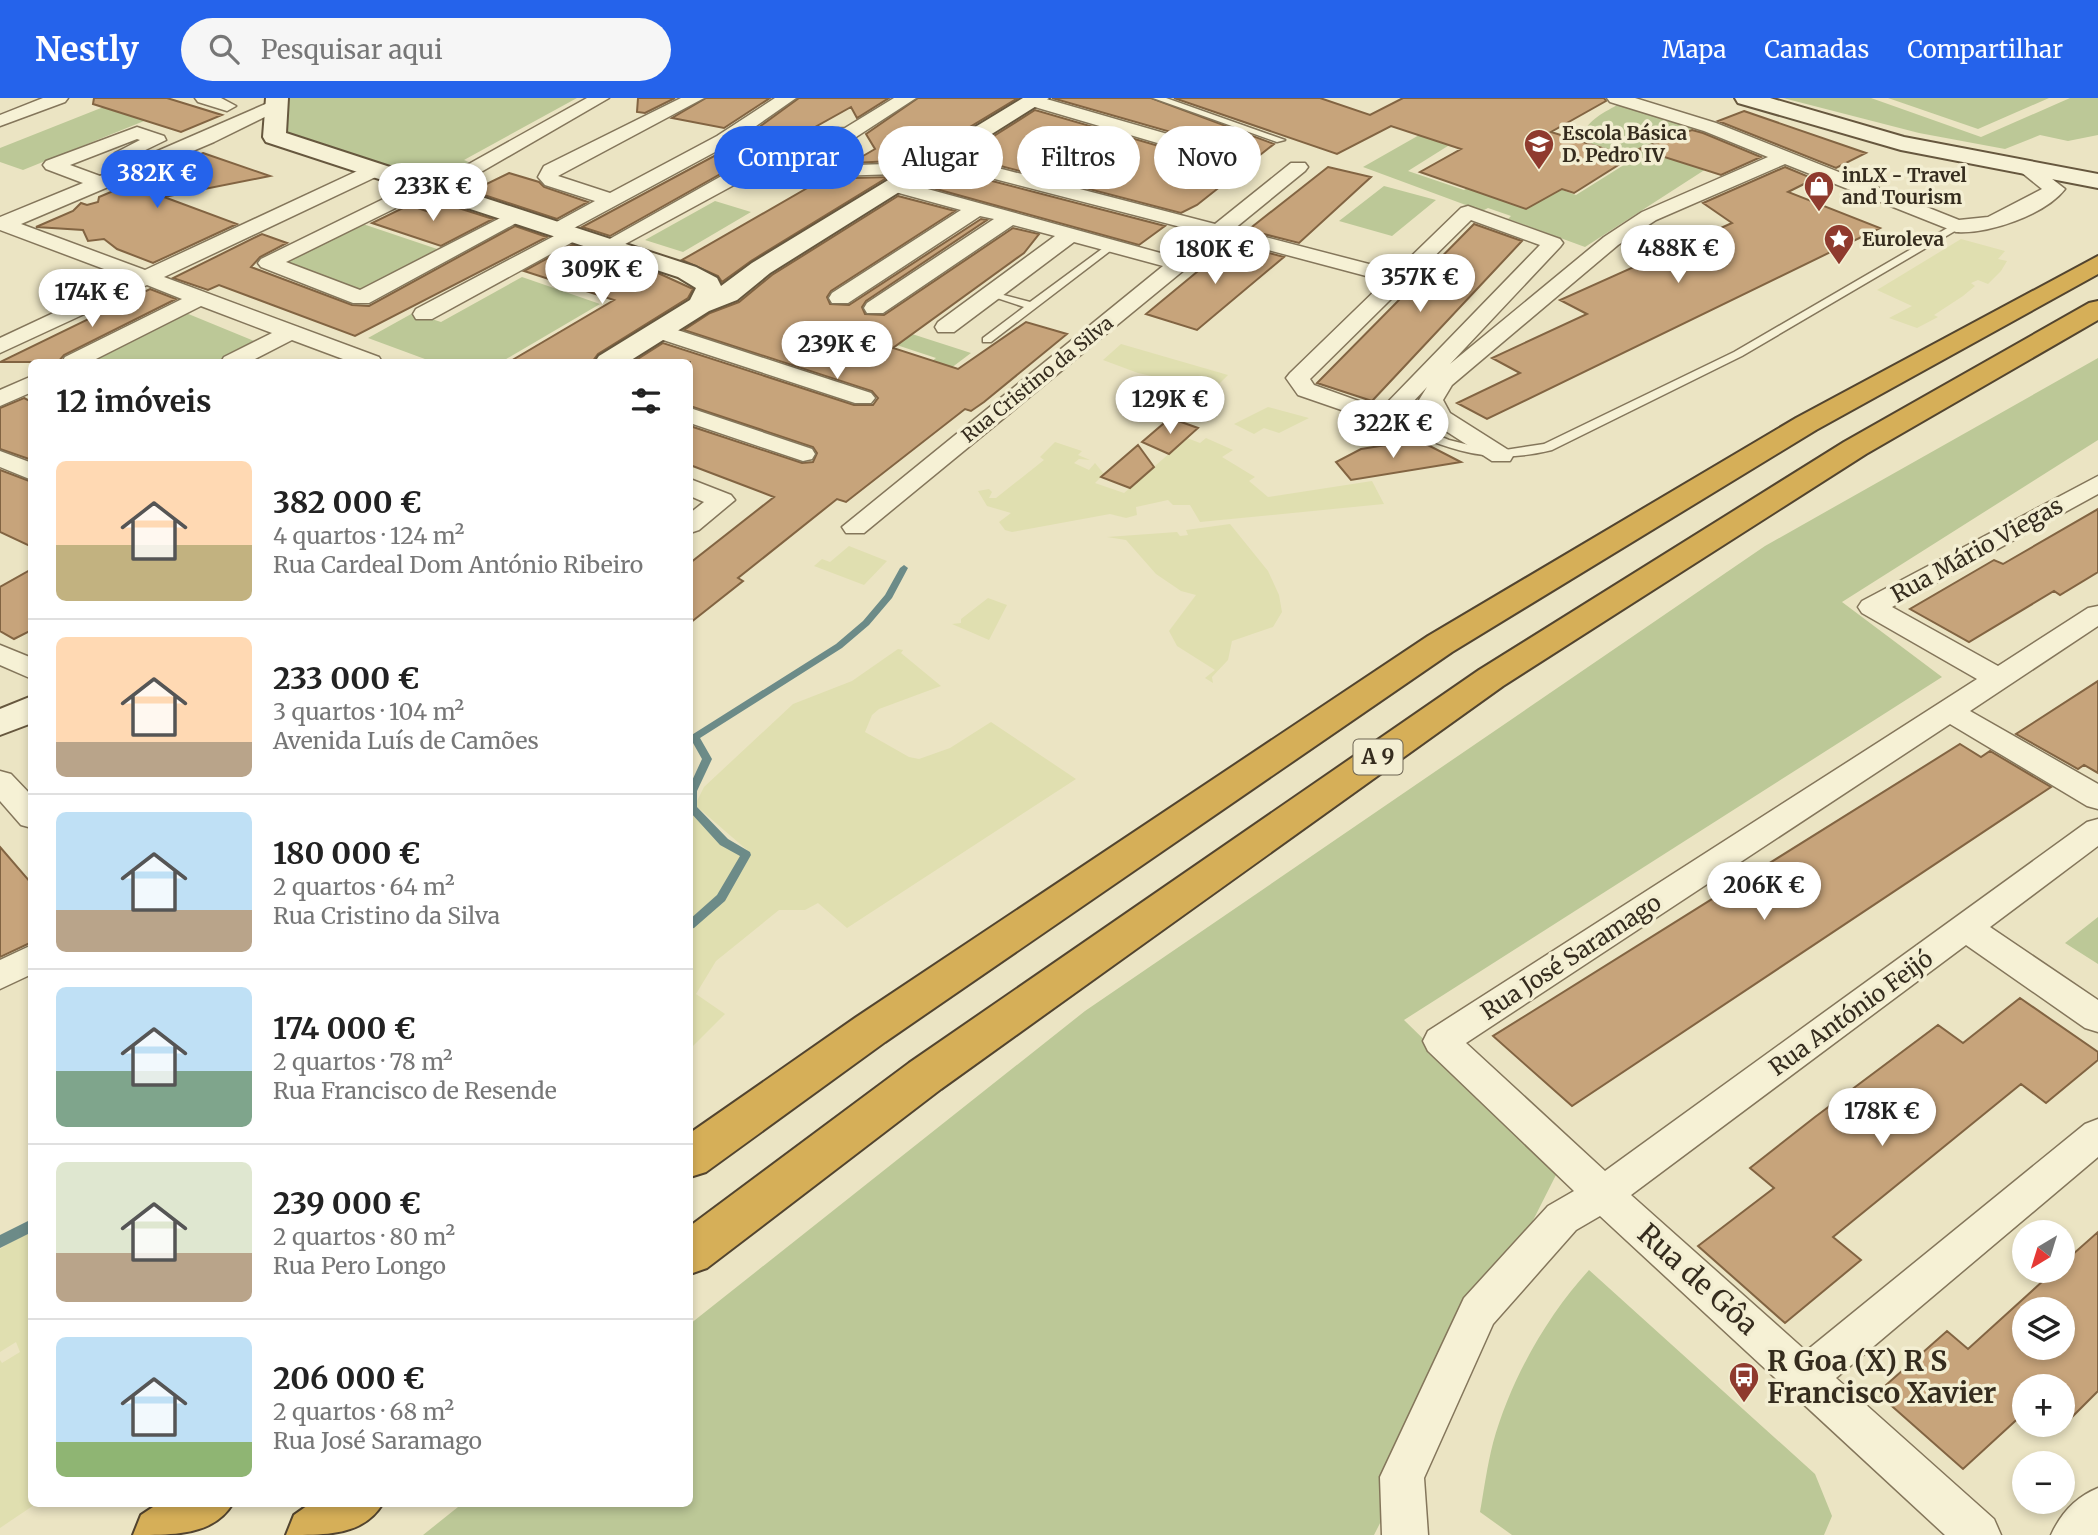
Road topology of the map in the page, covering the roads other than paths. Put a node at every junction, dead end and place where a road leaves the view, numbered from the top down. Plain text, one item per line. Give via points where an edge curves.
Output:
1 (59, 98) edge
2 (204, 98) edge
3 (600, 98) edge
4 (695, 98) edge
5 (787, 98) edge
6 (907, 98) edge
7 (1157, 98) edge
8 (1616, 98) edge
9 (1746, 98) edge
10 (1036, 99) edge
11 (277, 101) edge
12 (228, 106) dead end
13 (0, 121) edge
14 (744, 126) edge
15 (861, 126) edge
16 (993, 126) edge
17 (1154, 135) edge
18 (274, 137) junction
19 (207, 138) junction
20 (1280, 140) dead end
21 (714, 144) edge
22 (1784, 157) junction
23 (1298, 167) dead end
24 (2026, 168) junction
25 (374, 170) junction
26 (878, 170) edge
27 (1003, 175) edge
28 (2090, 180) edge
29 (100, 183) junction
30 (431, 188) junction
31 (890, 189) edge
32 (905, 189) edge
33 (2055, 190) junction
34 (612, 200) junction
35 (975, 210) junction
36 (519, 216) junction
37 (1008, 219) junction
38 (2, 223) edge
39 (1956, 226) junction
40 (566, 231) junction
41 (1219, 231) junction
42 (1070, 235) junction
43 (609, 245) junction
44 (1110, 246) junction
45 (1178, 264) junction
46 (2096, 265) edge
47 (761, 268) junction
48 (687, 272) junction
49 (143, 278) junction
50 (1399, 278) junction
51 (992, 293) junction
52 (841, 298) dead end
53 (198, 299) junction
54 (700, 305) junction
55 (1033, 306) junction
56 (875, 308) dead end
57 (2098, 309) edge
58 (424, 314) dead end
59 (946, 327) dead end
60 (293, 331) junction
61 (659, 331) junction
62 (988, 340) dead end
63 (0, 346) edge
64 (79, 359) edge
65 (238, 359) edge
66 (355, 359) edge
67 (614, 359) edge
68 (28, 385) edge
69 (4, 397) edge
70 (863, 398) dead end
71 (28, 404) edge
72 (693, 416) edge
73 (1385, 418) junction
74 (803, 454) dead end
75 (1501, 456) junction
76 (0, 458) edge
77 (28, 471) edge
78 (2098, 484) edge
79 (693, 489) edge
80 (693, 523) edge
81 (855, 527) dead end
82 (2098, 614) edge
83 (0, 654) edge
84 (28, 668) edge
85 (1997, 678) junction
86 (28, 710) edge
87 (1950, 711) junction
88 (0, 723) edge
89 (0, 781) edge
90 (2098, 798) edge
91 (28, 812) edge
92 (2098, 830) edge
93 (1966, 928) junction
94 (28, 960) edge
95 (0, 976) edge
96 (2098, 1018) edge
97 (2098, 1135) edge
98 (693, 1156) edge
99 (1603, 1194) junction
100 (693, 1251) edge
101 (1806, 1377) junction
102 (200, 1507) edge
103 (351, 1507) edge
104 (2098, 1510) edge
105 (162, 1535) edge
106 (314, 1535) edge
107 (1405, 1535) edge
108 (1978, 1535) edge
109 (2074, 1535) edge

1 - 13 street
2 - 12 street
3 - 30 street
4 - 34 street via 551,170 548,177
5 - 14 street
6 - 15 street
7 - 20 lane
8 - 22 street via 1710,127
9 - 24 street via 1901,143
10 - 16 street
10 - 17 street
11 - 18 street
11 - 19 street
18 - 19 street
18 - 25 street
19 - 29 street
19 - 29 street via 157,140 74,173
21 - 34 street
22 - 39 street
22 - 75 street via 1640,222 1443,381 1430,400 1440,417
23 - 41 street, Rua Cristino da Silva
24 - 28 street
24 - 33 street
25 - 30 street
25 - 49 street
26 - 43 street via 741,173
27 - 41 street
28 - 33 street
29 - 38 street
30 - 36 street
30 - 36 street via 268,263 361,298
31 - 47 street
32 - 35 street
33 - 39 street via 1991,224
34 - 40 street
35 - 37 street
35 - 52 street
36 - 40 street
37 - 42 street
37 - 56 street
38 - 49 street
39 - 75 lane via 1726,360 1548,447 1526,455
40 - 43 street
40 - 58 street
41 - 45 street, Rua Cristino da Silva
41 - 50 street
42 - 44 street
42 - 51 street
43 - 48 street
44 - 45 street
44 - 55 lane
45 - 81 street, Rua Cristino da Silva
46 - 98 highway, A 9 via 1806,424 1440,644 870,1030
47 - 48 street via 721,275
47 - 54 street via 728,294
48 - 54 street via 708,284
49 - 53 street
49 - 63 street
50 - 73 street via 1298,378 1306,390
50 - 73 street via 1468,212 1553,243
51 - 55 lane
51 - 59 street
53 - 60 street
53 - 64 street
54 - 61 street
55 - 62 lane
57 - 100 highway, A 9 via 1855,448 1491,678 925,1076
60 - 65 street
60 - 66 street
61 - 67 street
61 - 70 street
68 - 69 street
69 - 71 street
72 - 74 street
73 - 75 lane via 1458,449
76 - 77 street
78 - 85 street, Rua Mário Viegas via 1872,607
79 - 80 street via 722,500
82 - 85 street, Rua José Saramago
83 - 84 street
85 - 87 street, Rua José Saramago
86 - 88 street
87 - 90 street
87 - 99 street, Rua José Saramago via 1441,1041
89 - 91 street
92 - 93 street, Rua António Feijó
93 - 96 street
93 - 99 street, Rua António Feijó
94 - 95 street
97 - 101 street
99 - 101 street, Rua de Gôa
99 - 107 street, Rua António Feijó via 1562,1218 1478,1311 1402,1477
101 - 108 street, Rua de Gôa
102 - 105 highway
103 - 106 highway
104 - 109 street

